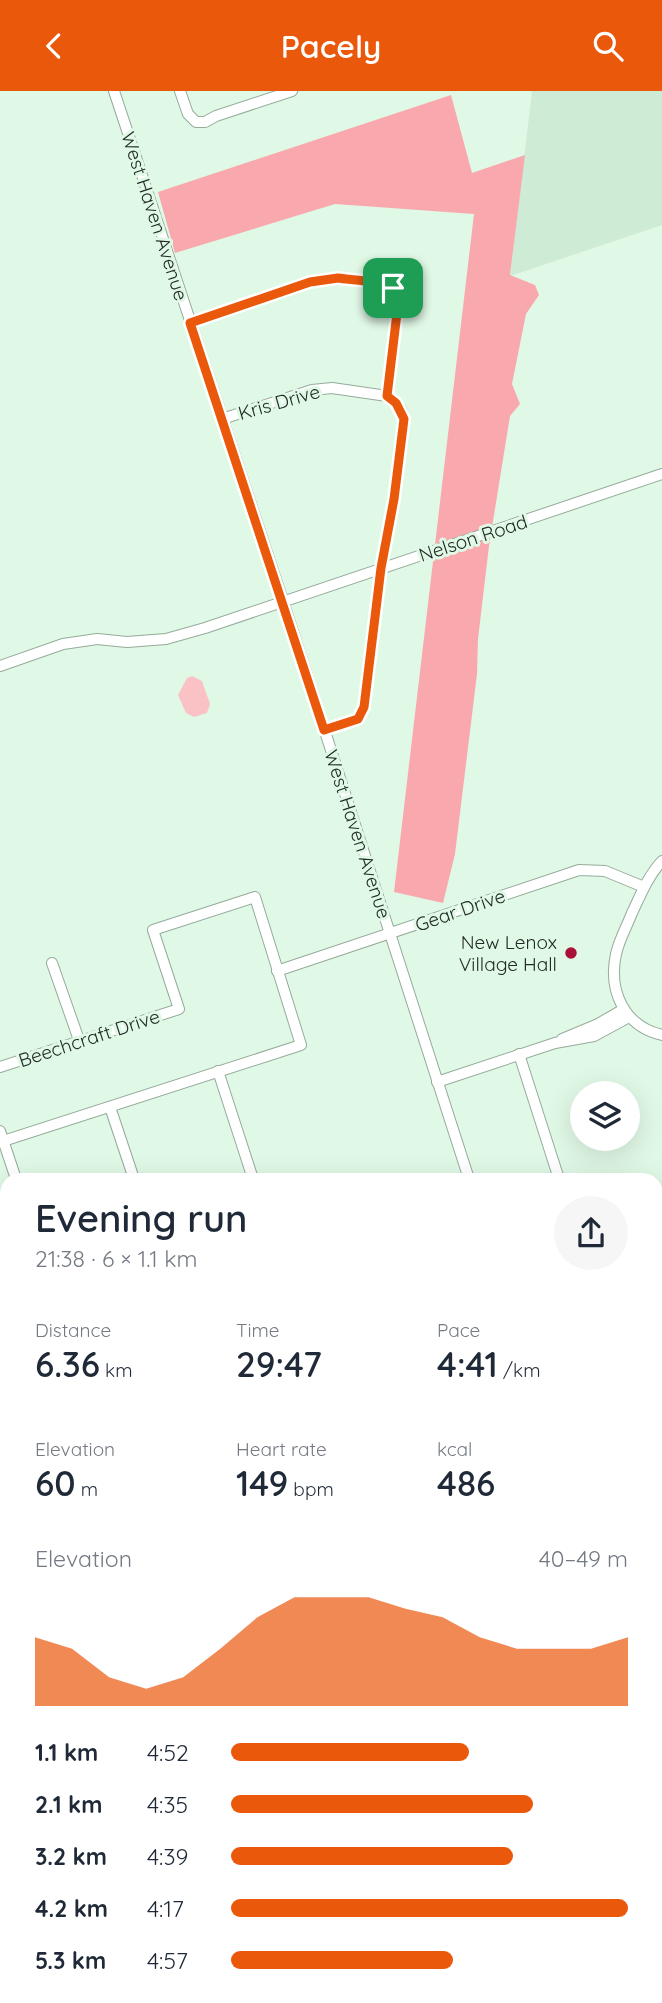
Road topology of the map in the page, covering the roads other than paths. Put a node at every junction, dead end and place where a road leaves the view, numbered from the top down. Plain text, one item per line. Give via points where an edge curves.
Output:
1 (114, 91) edge
2 (180, 91) edge
3 (292, 91) edge
4 (190, 323) junction
5 (387, 396) junction
6 (222, 419) junction
7 (662, 474) edge
8 (381, 568) junction
9 (283, 601) junction
10 (0, 666) edge
11 (324, 730) junction
12 (662, 861) edge
13 (644, 887) junction
14 (390, 934) junction
15 (52, 963) dead end
16 (277, 971) junction
17 (626, 1013) junction
18 (662, 1035) edge
19 (79, 1040) junction
20 (519, 1054) junction
21 (0, 1067) edge
22 (218, 1071) junction
23 (436, 1082) junction
24 (110, 1107) junction
25 (1, 1138) edge
26 (14, 1173) edge
27 (132, 1173) edge
28 (251, 1173) edge
29 (466, 1173) edge
30 (557, 1173) edge

1 - 4 street, West Haven Avenue
2 - 3 street via 188,114 197,122
4 - 5 street via 310,282 338,278 383,284 398,296
4 - 6 street, West Haven Avenue
5 - 6 street, Kris Drive via 322,388
5 - 8 street via 404,419
6 - 9 street, West Haven Avenue
7 - 8 street, Nelson Road
8 - 9 street, Nelson Road
8 - 11 street via 364,707 358,719
9 - 10 street, Nelson Road via 166,639 63,644
9 - 11 street, West Haven Avenue
11 - 14 street, West Haven Avenue
12 - 13 street
13 - 14 street, Gear Drive via 605,871 579,870
13 - 17 street via 615,960 614,982
14 - 16 street, Gear Drive
14 - 23 street, West Haven Avenue
15 - 19 street
16 - 19 street, Beechcraft Drive via 255,897 153,930 179,1009
16 - 22 street via 301,1045
17 - 18 street
17 - 20 street
19 - 21 street, Beechcraft Drive
20 - 23 street
20 - 30 street
22 - 24 street
22 - 28 street
23 - 29 street, West Haven Avenue
24 - 25 street
24 - 27 street
25 - 26 street

